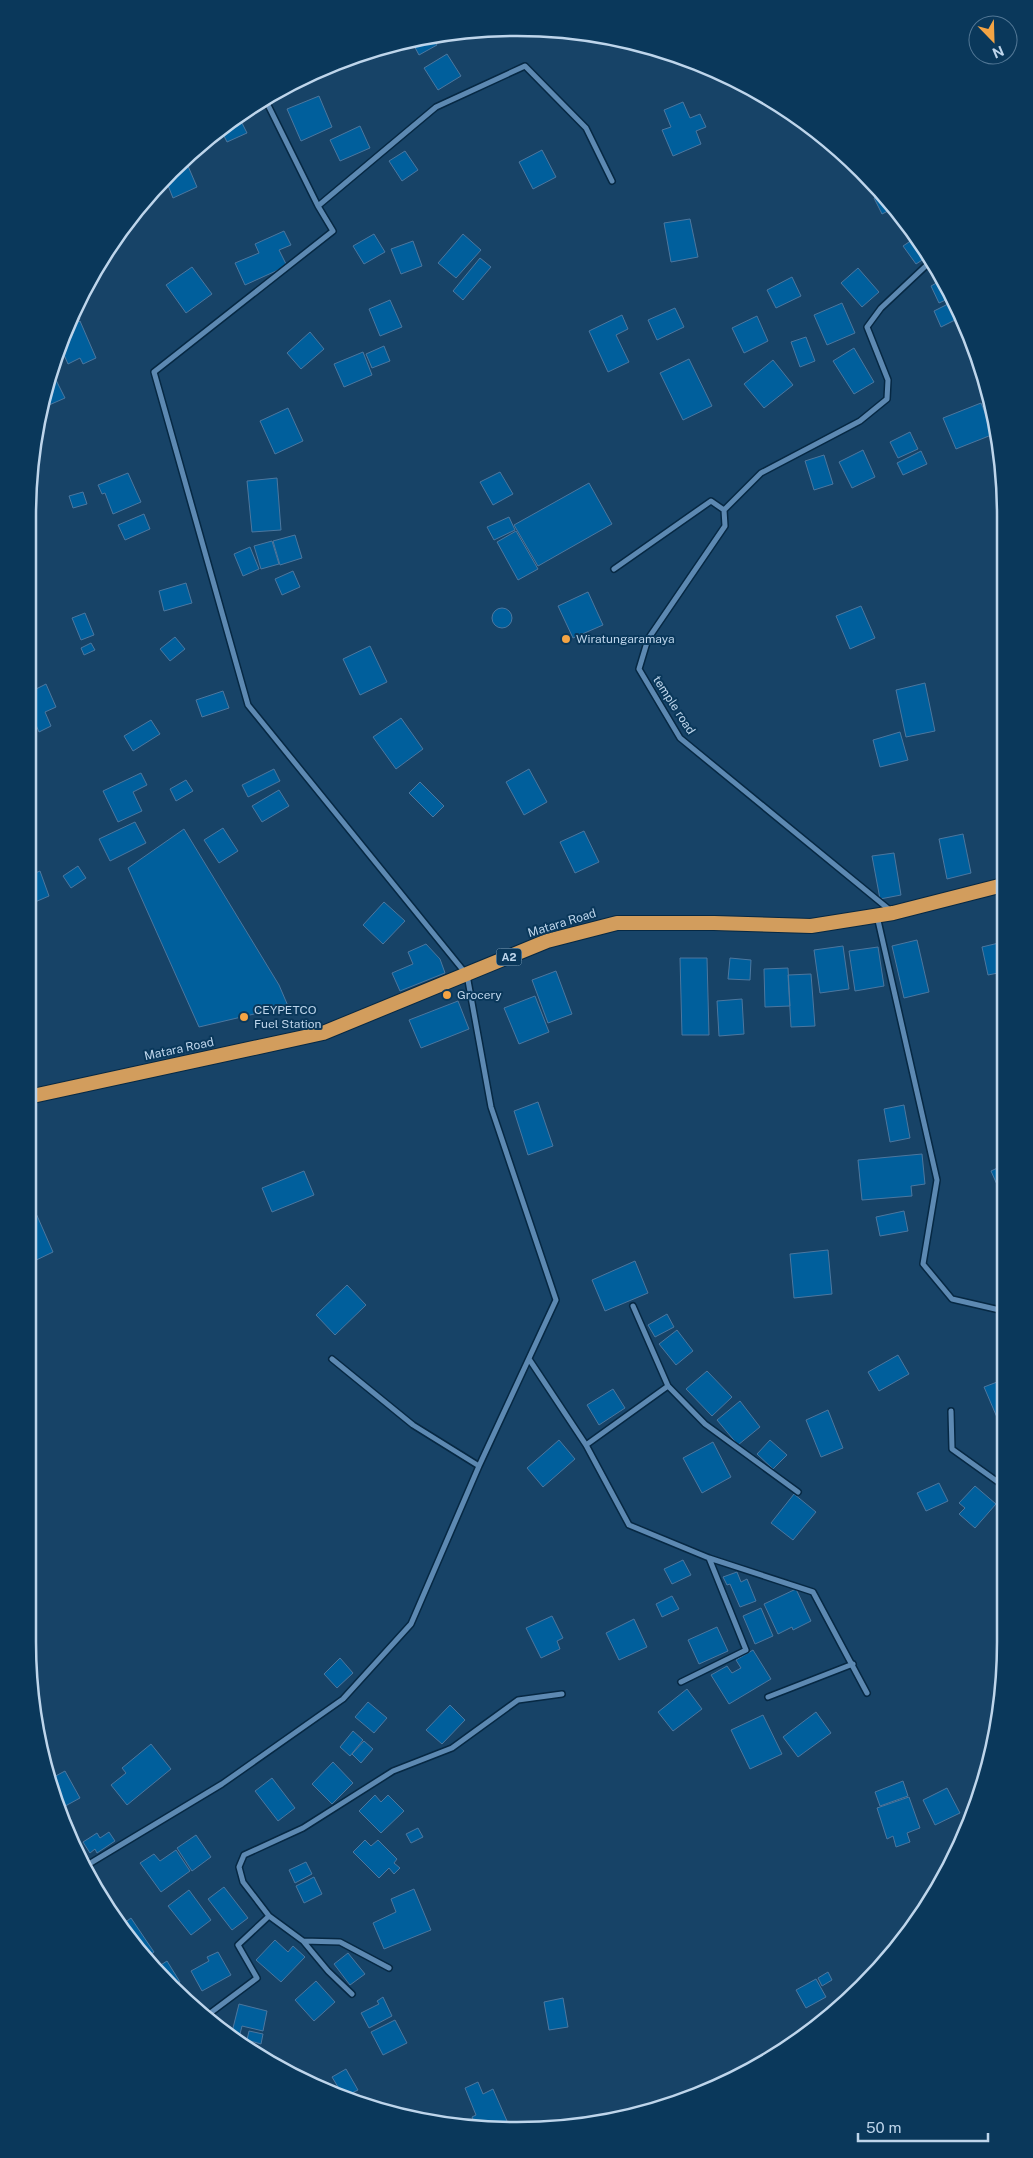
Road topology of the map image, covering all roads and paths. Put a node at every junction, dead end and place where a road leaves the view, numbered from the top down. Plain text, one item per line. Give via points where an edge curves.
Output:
1 (269, 105) edge
2 (612, 181) dead end
3 (318, 206) junction
4 (926, 266) edge
5 (724, 510) junction
6 (614, 569) dead end
7 (997, 887) edge
8 (894, 913) junction
9 (876, 916) junction
10 (467, 975) junction
11 (36, 1095) edge
12 (633, 1306) dead end
13 (997, 1309) edge
14 (529, 1358) junction
15 (332, 1359) dead end
16 (668, 1386) junction
17 (951, 1411) dead end
18 (586, 1445) junction
19 (479, 1466) junction
20 (997, 1481) edge
21 (798, 1492) dead end
22 (710, 1558) junction
23 (853, 1664) junction
24 (681, 1682) dead end
25 (867, 1693) dead end
26 (562, 1694) dead end
27 (768, 1697) dead end
28 (91, 1863) edge
29 (269, 1916) junction
30 (303, 1941) junction
31 (389, 1968) dead end
32 (352, 1994) dead end
33 (211, 2012) edge

1 - 3 street
2 - 3 street via 586,128 525,66 436,107
3 - 10 street via 333,231 154,372 248,705
4 - 5 street via 881,308 867,327 888,380 886,399 860,421 761,473
5 - 6 street via 711,502
5 - 8 street, temple road via 725,526 648,639 639,668 680,738
7 - 8 highway, Matara Road / A2
8 - 9 highway, Matara Road / A2
9 - 10 highway, Matara Road / A2 via 811,926 617,923 547,941
9 - 13 street via 937,1180 923,1264 952,1298
10 - 11 highway, Matara Road / A2 via 323,1033
10 - 14 street via 491,1107 556,1300
12 - 16 street
14 - 18 street
14 - 19 street
15 - 19 street via 413,1425
16 - 18 street
16 - 21 street via 705,1424
17 - 20 street via 952,1449
18 - 22 street via 629,1525
19 - 28 street via 411,1624 343,1698 222,1784
22 - 23 street via 813,1592
22 - 24 street via 746,1650
23 - 25 street
23 - 27 street
26 - 29 street via 518,1700 452,1748 393,1771 303,1828 244,1855 239,1867 243,1882
29 - 30 street
29 - 33 street via 238,1945 257,1978
30 - 31 street via 340,1942
30 - 32 street

